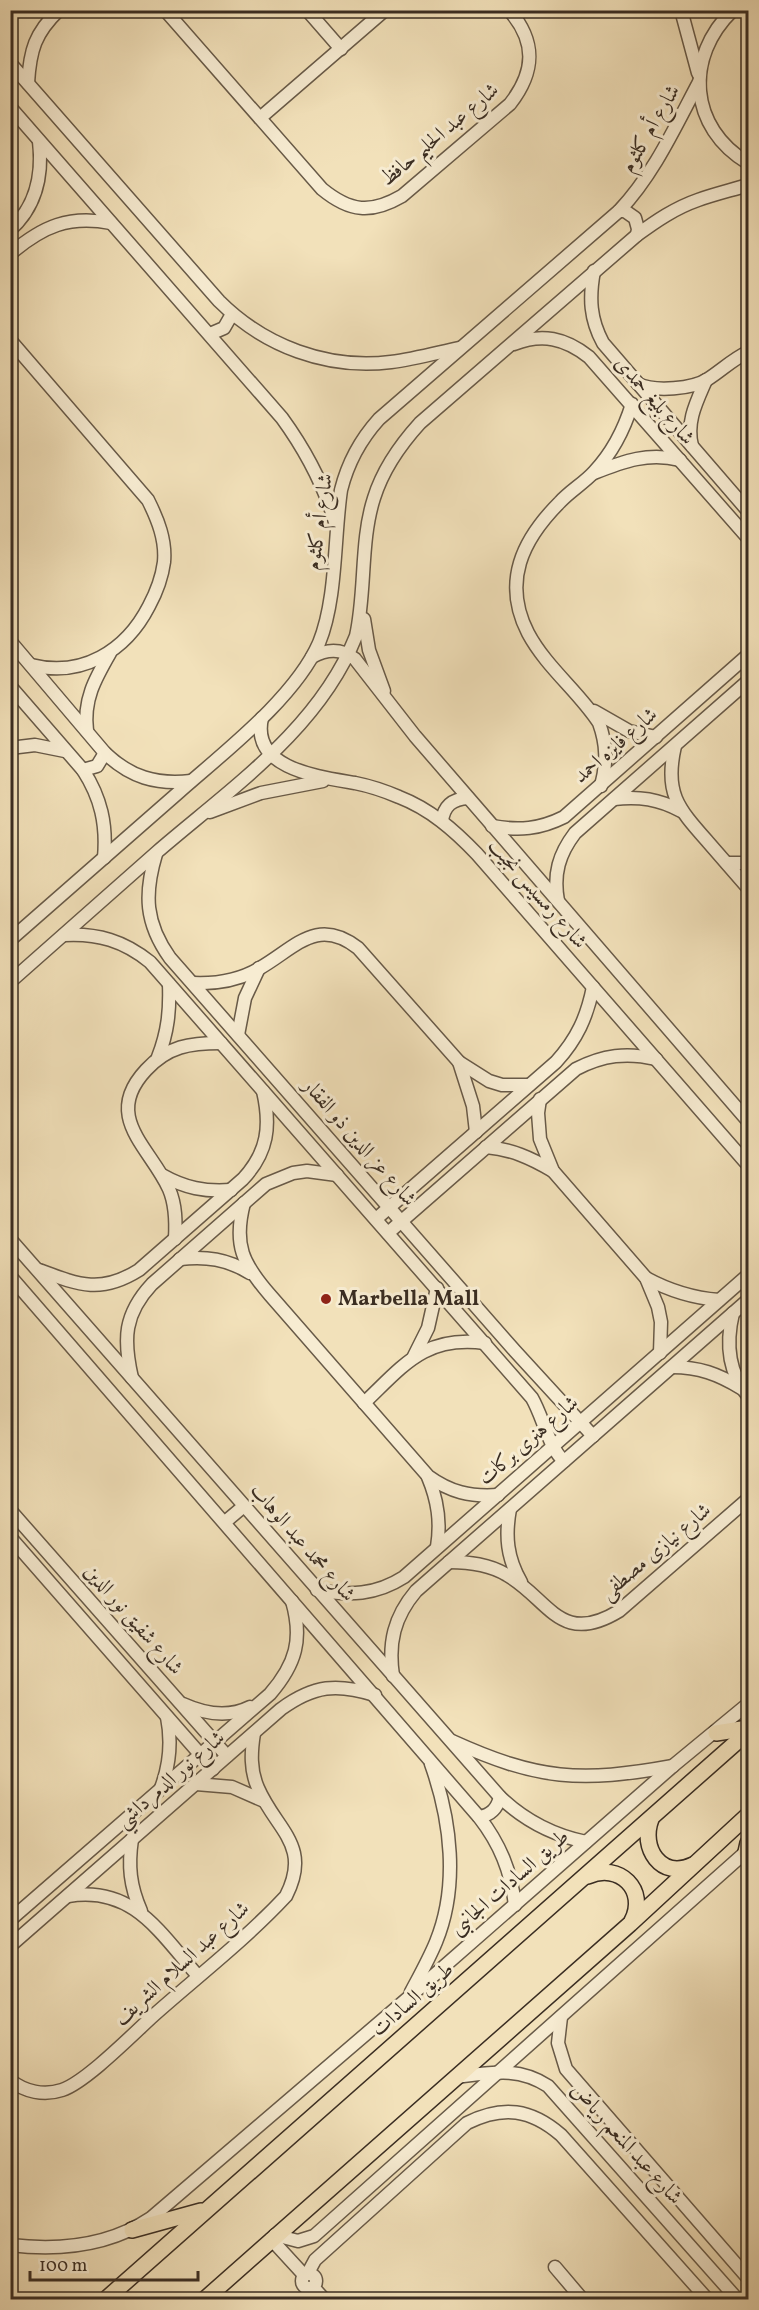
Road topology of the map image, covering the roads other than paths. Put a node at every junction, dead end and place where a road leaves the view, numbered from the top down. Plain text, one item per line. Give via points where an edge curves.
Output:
1 (20, 10) edge
2 (59, 10) edge
3 (165, 10) edge
4 (308, 10) edge
5 (385, 10) edge
6 (509, 10) edge
7 (681, 10) edge
8 (733, 10) edge
9 (10, 13) edge
10 (341, 49) junction
11 (10, 63) edge
12 (699, 80) junction
13 (28, 83) junction
14 (10, 107) edge
15 (260, 118) junction
16 (39, 140) junction
17 (748, 163) edge
18 (748, 185) edge
19 (619, 211) junction
20 (111, 223) junction
21 (10, 230) edge
22 (637, 235) junction
23 (10, 254) edge
24 (594, 271) junction
25 (232, 314) junction
26 (210, 334) junction
27 (11, 340) edge
28 (507, 347) junction
29 (460, 348) junction
30 (748, 352) edge
31 (615, 358) junction
32 (602, 370) junction
33 (706, 380) junction
34 (637, 384) junction
35 (632, 404) junction
36 (693, 448) junction
37 (680, 460) junction
38 (593, 473) junction
39 (748, 511) edge
40 (336, 528) junction
41 (748, 538) edge
42 (362, 600) junction
43 (10, 641) edge
44 (110, 653) junction
45 (349, 655) junction
46 (748, 655) edge
47 (312, 657) junction
48 (32, 665) junction
49 (748, 681) edge
50 (10, 687) edge
51 (590, 709) junction
52 (262, 718) junction
53 (400, 718) junction
54 (87, 732) junction
55 (656, 737) junction
56 (675, 746) junction
57 (10, 748) edge
58 (66, 751) junction
59 (105, 753) junction
60 (271, 754) junction
61 (83, 770) junction
62 (331, 780) junction
63 (191, 781) junction
64 (601, 786) junction
65 (468, 798) junction
66 (587, 798) junction
67 (612, 799) junction
68 (599, 811) junction
69 (681, 812) junction
70 (195, 819) junction
71 (442, 821) junction
72 (492, 826) junction
73 (156, 853) junction
74 (104, 858) junction
75 (748, 862) edge
76 (727, 863) junction
77 (748, 888) edge
78 (558, 902) junction
79 (64, 935) junction
80 (10, 940) edge
81 (259, 968) junction
82 (10, 982) edge
83 (169, 984) junction
84 (193, 984) junction
85 (593, 987) junction
86 (238, 1035) junction
87 (221, 1043) junction
88 (158, 1057) junction
89 (656, 1059) junction
90 (459, 1062) junction
91 (529, 1085) junction
92 (263, 1090) junction
93 (540, 1099) junction
94 (748, 1121) edge
95 (476, 1132) junction
96 (486, 1147) junction
97 (748, 1165) edge
98 (553, 1171) junction
99 (161, 1174) junction
100 (337, 1175) junction
101 (231, 1190) junction
102 (244, 1203) junction
103 (389, 1207) junction
104 (376, 1219) junction
105 (401, 1221) junction
106 (388, 1233) junction
107 (10, 1239) edge
108 (175, 1239) junction
109 (180, 1259) junction
110 (36, 1268) junction
111 (251, 1273) junction
112 (748, 1275) edge
113 (10, 1276) edge
114 (646, 1278) junction
115 (437, 1288) junction
116 (719, 1300) junction
117 (748, 1300) edge
118 (734, 1313) junction
119 (485, 1344) junction
120 (515, 1351) junction
121 (660, 1353) junction
122 (414, 1356) junction
123 (502, 1362) junction
124 (672, 1367) junction
125 (132, 1379) junction
126 (746, 1393) edge
127 (364, 1403) junction
128 (581, 1422) junction
129 (593, 1436) junction
130 (552, 1447) junction
131 (564, 1461) junction
132 (428, 1476) junction
133 (498, 1495) junction
134 (748, 1499) edge
135 (244, 1506) junction
136 (510, 1509) junction
137 (10, 1510) edge
138 (225, 1522) junction
139 (10, 1538) edge
140 (437, 1548) junction
141 (10, 1555) edge
142 (29, 1558) junction
143 (449, 1562) junction
144 (523, 1586) junction
145 (317, 1590) junction
146 (290, 1597) junction
147 (394, 1677) junction
148 (375, 1695) junction
149 (262, 1701) junction
150 (180, 1703) junction
151 (748, 1704) edge
152 (166, 1715) junction
153 (748, 1728) edge
154 (748, 1732) edge
155 (254, 1733) junction
156 (716, 1733) junction
157 (447, 1739) junction
158 (214, 1742) junction
159 (201, 1754) junction
160 (427, 1755) junction
161 (227, 1756) junction
162 (674, 1765) junction
163 (213, 1769) junction
164 (196, 1784) junction
165 (161, 1789) junction
166 (500, 1797) junction
167 (264, 1801) junction
168 (748, 1815) edge
169 (479, 1816) junction
170 (651, 1819) junction
171 (132, 1839) junction
172 (586, 1842) junction
173 (748, 1848) edge
174 (697, 1863) junction
175 (586, 1876) junction
176 (67, 1896) junction
177 (515, 1905) junction
178 (143, 1914) junction
179 (10, 1920) edge
180 (630, 1924) junction
181 (10, 1946) edge
182 (198, 1976) junction
183 (408, 1998) junction
184 (561, 2017) junction
185 (496, 2073) junction
186 (456, 2077) junction
187 (10, 2080) edge
188 (579, 2086) junction
189 (562, 2101) junction
190 (207, 2210) junction
191 (132, 2230) junction
192 (273, 2237) junction
193 (10, 2245) edge
194 (744, 2266) edge
195 (555, 2267) dead end
196 (306, 2274) junction
197 (748, 2278) edge
198 (222, 2283) junction
199 (105, 2300) edge
200 (204, 2300) edge
201 (215, 2300) edge
202 (325, 2300) edge
203 (583, 2300) edge
204 (708, 2300) edge
205 (738, 2300) edge

1 - 9 street
2 - 13 street via 35,42
3 - 15 street, شارع عبد الحليم حافظ
4 - 10 street
5 - 10 street
6 - 15 street, شارع عبد الحليم حافظ via 525,34 530,52 522,89 510,104 402,196 387,204 352,207 336,200
7 - 12 street
8 - 12 street via 709,39
10 - 15 street
11 - 13 street
12 - 17 street via 703,108 714,132
12 - 19 street, شارع أم كلثوم via 650,175
13 - 25 street
14 - 16 street
16 - 20 street
16 - 21 street via 38,187 24,216
18 - 22 street via 678,208
19 - 22 street via 635,218
19 - 29 street, شارع أم كلثوم
20 - 23 street via 81,220 51,226
20 - 26 street
22 - 24 street
24 - 28 street
24 - 31 street, شارع بليغ حمدى via 591,309 595,328
25 - 26 street via 224,328
25 - 29 street via 278,344 338,361 389,362
26 - 40 street via 297,438 320,481
27 - 44 street via 134,482 158,519 164,562 160,579 141,620
28 - 32 street, شارع بليغ حمدى via 542,337 559,339 575,346
28 - 42 street via 420,423 393,457 370,516
29 - 40 street, شارع أم كلثوم via 379,419 359,444 345,474
30 - 33 street
31 - 32 street via 605,363
31 - 34 street, شارع بليغ حمدى
32 - 35 street, شارع بليغ حمدى
33 - 34 street via 668,389
33 - 36 street via 691,417
34 - 36 street, شارع بليغ حمدى
35 - 37 street, شارع بليغ حمدى
35 - 38 street via 616,442
36 - 39 street, شارع بليغ حمدى
37 - 38 street via 641,457
37 - 41 street, شارع بليغ حمدى
38 - 51 street via 558,503 529,539 516,579 516,599 530,636
40 - 47 street, شارع أم كلثوم via 326,620
42 - 45 street
42 - 53 street via 369,650 383,689
43 - 48 street
44 - 48 street via 70,669
44 - 54 street via 86,702
45 - 47 street via 334,650
45 - 53 street, شارع رمسيس نجيب
45 - 60 street via 318,701
46 - 55 street, شارع فايزه احمد
47 - 52 street, شارع أم كلثوم
48 - 54 street
49 - 56 street, شارع فايزه احمد
50 - 58 street
51 - 55 street via 629,732
51 - 64 street via 604,738 606,769
52 - 60 street via 261,737
52 - 63 street, شارع أم كلثوم
53 - 65 street, شارع رمسيس نجيب
54 - 59 street
55 - 64 street, شارع فايزه احمد
56 - 67 street, شارع فايزه احمد
56 - 69 street via 671,779
57 - 58 street via 35,745
58 - 61 street
59 - 61 street via 97,766
59 - 63 street via 118,766 144,778 172,784
60 - 62 street, شارع رمسيس نجيب via 297,770
60 - 70 street
61 - 74 street via 105,821
62 - 70 street via 261,793
62 - 71 street, شارع رمسيس نجيب via 400,797
63 - 74 street, شارع أم كلثوم
64 - 66 street, شارع فايزه احمد
65 - 71 street via 447,806
65 - 72 street, شارع رمسيس نجيب
66 - 68 street via 591,808
66 - 72 street, شارع فايزه احمد via 550,824 521,830
67 - 68 street, شارع فايزه احمد
67 - 69 street via 654,800
68 - 78 street, شارع فايزه احمد via 575,833 560,858 556,872
69 - 76 street
70 - 73 street
71 - 85 street, شارع رمسيس نجيب via 477,854
72 - 78 street, شارع رمسيس نجيب
73 - 79 street
73 - 84 street, شارع عز الدين ذو الفقار via 148,893 153,928 170,958
74 - 80 street, شارع أم كلثوم
75 - 76 street
76 - 77 street
78 - 94 street, شارع رمسيس نجيب
79 - 82 street
79 - 83 street, شارع عز الدين ذو الفقار via 101,936 119,942 143,957
81 - 84 street via 229,980
81 - 86 street via 245,998
81 - 90 street via 307,937 320,934 347,939
83 - 87 street, شارع عز الدين ذو الفقار
83 - 88 street via 168,1029
84 - 86 street, شارع عز الدين ذو الفقار
85 - 89 street, شارع رمسيس نجيب
85 - 91 street via 589,1008 570,1046
86 - 103 street, شارع عز الدين ذو الفقار
87 - 88 street via 181,1047
87 - 92 street, شارع عز الدين ذو الفقار
88 - 99 street via 135,1083 128,1109 135,1136
89 - 93 street via 624,1054 591,1061
89 - 97 street, شارع رمسيس نجيب
90 - 91 street via 489,1081
90 - 95 street
91 - 95 street
92 - 100 street, شارع عز الدين ذو الفقار
92 - 101 street via 268,1122 262,1154
93 - 96 street
93 - 98 street via 540,1139
95 - 103 street
96 - 98 street via 512,1150
96 - 105 street
98 - 114 street
99 - 101 street via 195,1189
99 - 108 street via 174,1205
100 - 102 street via 293,1173 266,1184
100 - 104 street, شارع عز الدين ذو الفقار
101 - 108 street
102 - 109 street
102 - 111 street via 240,1217 241,1246
103 - 104 street
103 - 105 street, شارع عز الدين ذو الفقار
104 - 106 street, شارع عز الدين ذو الفقار
105 - 106 street
105 - 120 street, شارع عز الدين ذو الفقار
106 - 115 street, شارع عز الدين ذو الفقار
107 - 110 street, شارع محمد عبد الوهاب
108 - 110 street via 139,1270 109,1285 76,1283
109 - 111 street via 210,1258
109 - 125 street via 146,1290 132,1311 126,1344
110 - 125 street, شارع محمد عبد الوهاب
111 - 127 street
112 - 116 street, شارع هنرى بركات
113 - 138 street
114 - 116 street via 681,1293
114 - 121 street via 661,1322
115 - 119 street, شارع عز الدين ذو الفقار
115 - 122 street via 428,1328
116 - 121 street, شارع هنرى بركات
117 - 118 street, شارع هنرى بركات
118 - 124 street, شارع هنرى بركات
118 - 126 street via 730,1360
119 - 122 street via 457,1341
119 - 123 street, شارع عز الدين ذو الفقار
120 - 123 street
120 - 128 street, شارع عز الدين ذو الفقار
121 - 128 street, شارع هنرى بركات
122 - 127 street
123 - 130 street, شارع عز الدين ذو الفقار via 539,1409
124 - 126 street via 717,1374
124 - 129 street, شارع هنرى بركات
125 - 135 street, شارع محمد عبد الوهاب
127 - 132 street
128 - 129 street, شارع عز الدين ذو الفقار
128 - 130 street, شارع هنرى بركات
129 - 131 street, شارع هنرى بركات
130 - 131 street, شارع عز الدين ذو الفقار
130 - 133 street, شارع هنرى بركات
131 - 136 street, شارع هنرى بركات
132 - 133 street via 453,1491
132 - 140 street via 438,1511
133 - 140 street, شارع هنرى بركات
134 - 144 street, شارع نيازى مصطفى via 605,1619 574,1623 559,1618
135 - 138 street
135 - 145 street, شارع محمد عبد الوهاب
136 - 143 street, شارع هنرى بركات
136 - 144 street, شارع نيازى مصطفى via 507,1548
137 - 150 street, شارع شفيق نور الدين
138 - 146 street
139 - 142 street, شارع شفيق نور الدين
140 - 145 street, شارع هنرى بركات via 404,1577 378,1590 351,1594
141 - 142 street
142 - 152 street, شارع شفيق نور الدين
143 - 144 street, شارع نيازى مصطفى via 488,1566
143 - 147 street, شارع هنرى بركات via 416,1591 399,1615 391,1643
145 - 147 street, شارع محمد عبد الوهاب
146 - 148 street
146 - 149 street, شارع نور الدمرداشي via 296,1617 293,1659 284,1678
147 - 157 street, شارع محمد عبد الوهاب
148 - 155 street, شارع نور الدمرداشي via 336,1687 316,1690 298,1697
148 - 160 street
149 - 150 street via 243,1711 221,1714 200,1712
149 - 158 street, شارع نور الدمرداشي
150 - 158 street, شارع شفيق نور الدين
151 - 156 street, طريق السادات الجانبى
152 - 159 street, شارع شفيق نور الدين
152 - 165 street via 170,1751
153 - 156 main road
154 - 170 main road, طريق السادات
155 - 161 street, شارع نور الدمرداشي
155 - 167 street, شارع عبد السلام الشريف via 252,1768
156 - 162 street, طريق السادات الجانبى
157 - 162 street via 511,1766 568,1776 626,1774
157 - 166 street, شارع محمد عبد الوهاب
158 - 159 street, شارع نور الدمرداشي
158 - 161 street, شارع شفيق نور الدين
159 - 163 street, شارع شفيق نور الدين
159 - 165 street, شارع نور الدمرداشي
160 - 169 street
160 - 183 street via 445,1810 449,1892 437,1941
161 - 163 street, شارع نور الدمرداشي
162 - 172 street, طريق السادات الجانبى
163 - 164 street, شارع نور الدمرداشي
164 - 167 street via 232,1787
164 - 171 street, شارع نور الدمرداشي
165 - 179 street, شارع نور الدمرداشي
166 - 169 street via 496,1809
166 - 172 street, شارع محمد عبد الوهاب via 539,1827
167 - 182 street, شارع عبد السلام الشريف via 295,1851 293,1882 275,1907
168 - 174 main road
169 - 177 street via 504,1858
170 - 174 main road via 646,1840 656,1860 676,1869
170 - 175 main road, طريق السادات
171 - 176 street, شارع نور الدمرداشي
171 - 178 street via 130,1878
172 - 177 street, طريق السادات الجانبى
173 - 184 street
174 - 180 main road
175 - 180 main road via 608,1871 628,1882 637,1902
175 - 190 main road, طريق السادات
176 - 178 street via 83,1893 115,1898
176 - 181 street, شارع نور الدمرداشي
177 - 183 street, طريق السادات الجانبى
178 - 182 street
180 - 186 main road
182 - 187 street, شارع عبد السلام الشريف via 73,2085 39,2093
183 - 191 street, طريق السادات الجانبى via 170,2203
184 - 185 street
184 - 188 street, شارع عبد المنعم رياض via 561,2056
185 - 186 street, شارع عبد المنعم رياض
185 - 189 street, شارع عبد المنعم رياض via 536,2078
185 - 192 street via 314,2236 298,2241
186 - 192 main road
188 - 189 street
188 - 194 street, شارع عبد المنعم رياض
189 - 205 street, شارع عبد المنعم رياض
190 - 191 main road
190 - 199 main road, طريق السادات
191 - 193 street, طريق السادات الجانبى via 86,2245
192 - 196 street
192 - 198 main road
194 - 197 street, شارع عبد المنعم رياض
195 - 203 street
196 - 202 street via 316,2278 314,2287
196 - 204 street via 315,2260 467,2123 482,2115 516,2112 533,2116 561,2135
198 - 200 main road
198 - 201 street

